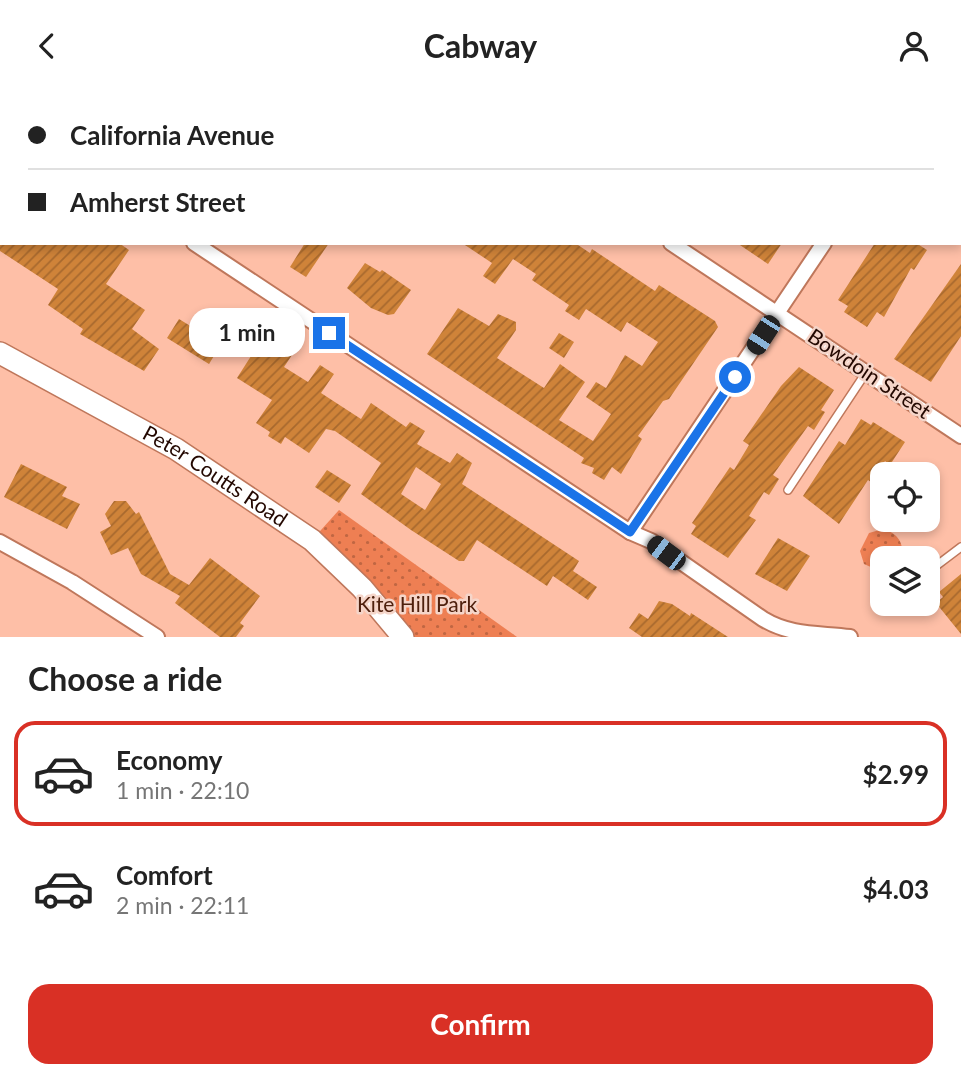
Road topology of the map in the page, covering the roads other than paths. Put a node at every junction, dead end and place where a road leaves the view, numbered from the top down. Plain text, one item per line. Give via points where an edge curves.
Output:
1 (197, 245) edge
2 (674, 245) edge
3 (823, 245) edge
4 (778, 314) junction
5 (0, 353) edge
6 (864, 374) junction
7 (961, 414) edge
8 (956, 432) edge
9 (788, 490) dead end
10 (630, 532) junction
11 (0, 542) edge
12 (961, 547) edge
13 (940, 563) edge
14 (157, 637) edge
15 (402, 637) edge
16 (850, 637) edge

1 - 10 street
2 - 4 street, Bowdoin Street
3 - 4 street
4 - 6 street, Bowdoin Street
4 - 10 street
5 - 15 street, Peter Coutts Road via 176,449 312,540 362,588
6 - 8 street, Bowdoin Street
6 - 9 lane
7 - 8 street
10 - 16 street via 651,541 778,628 802,635
11 - 14 street
12 - 13 lane

